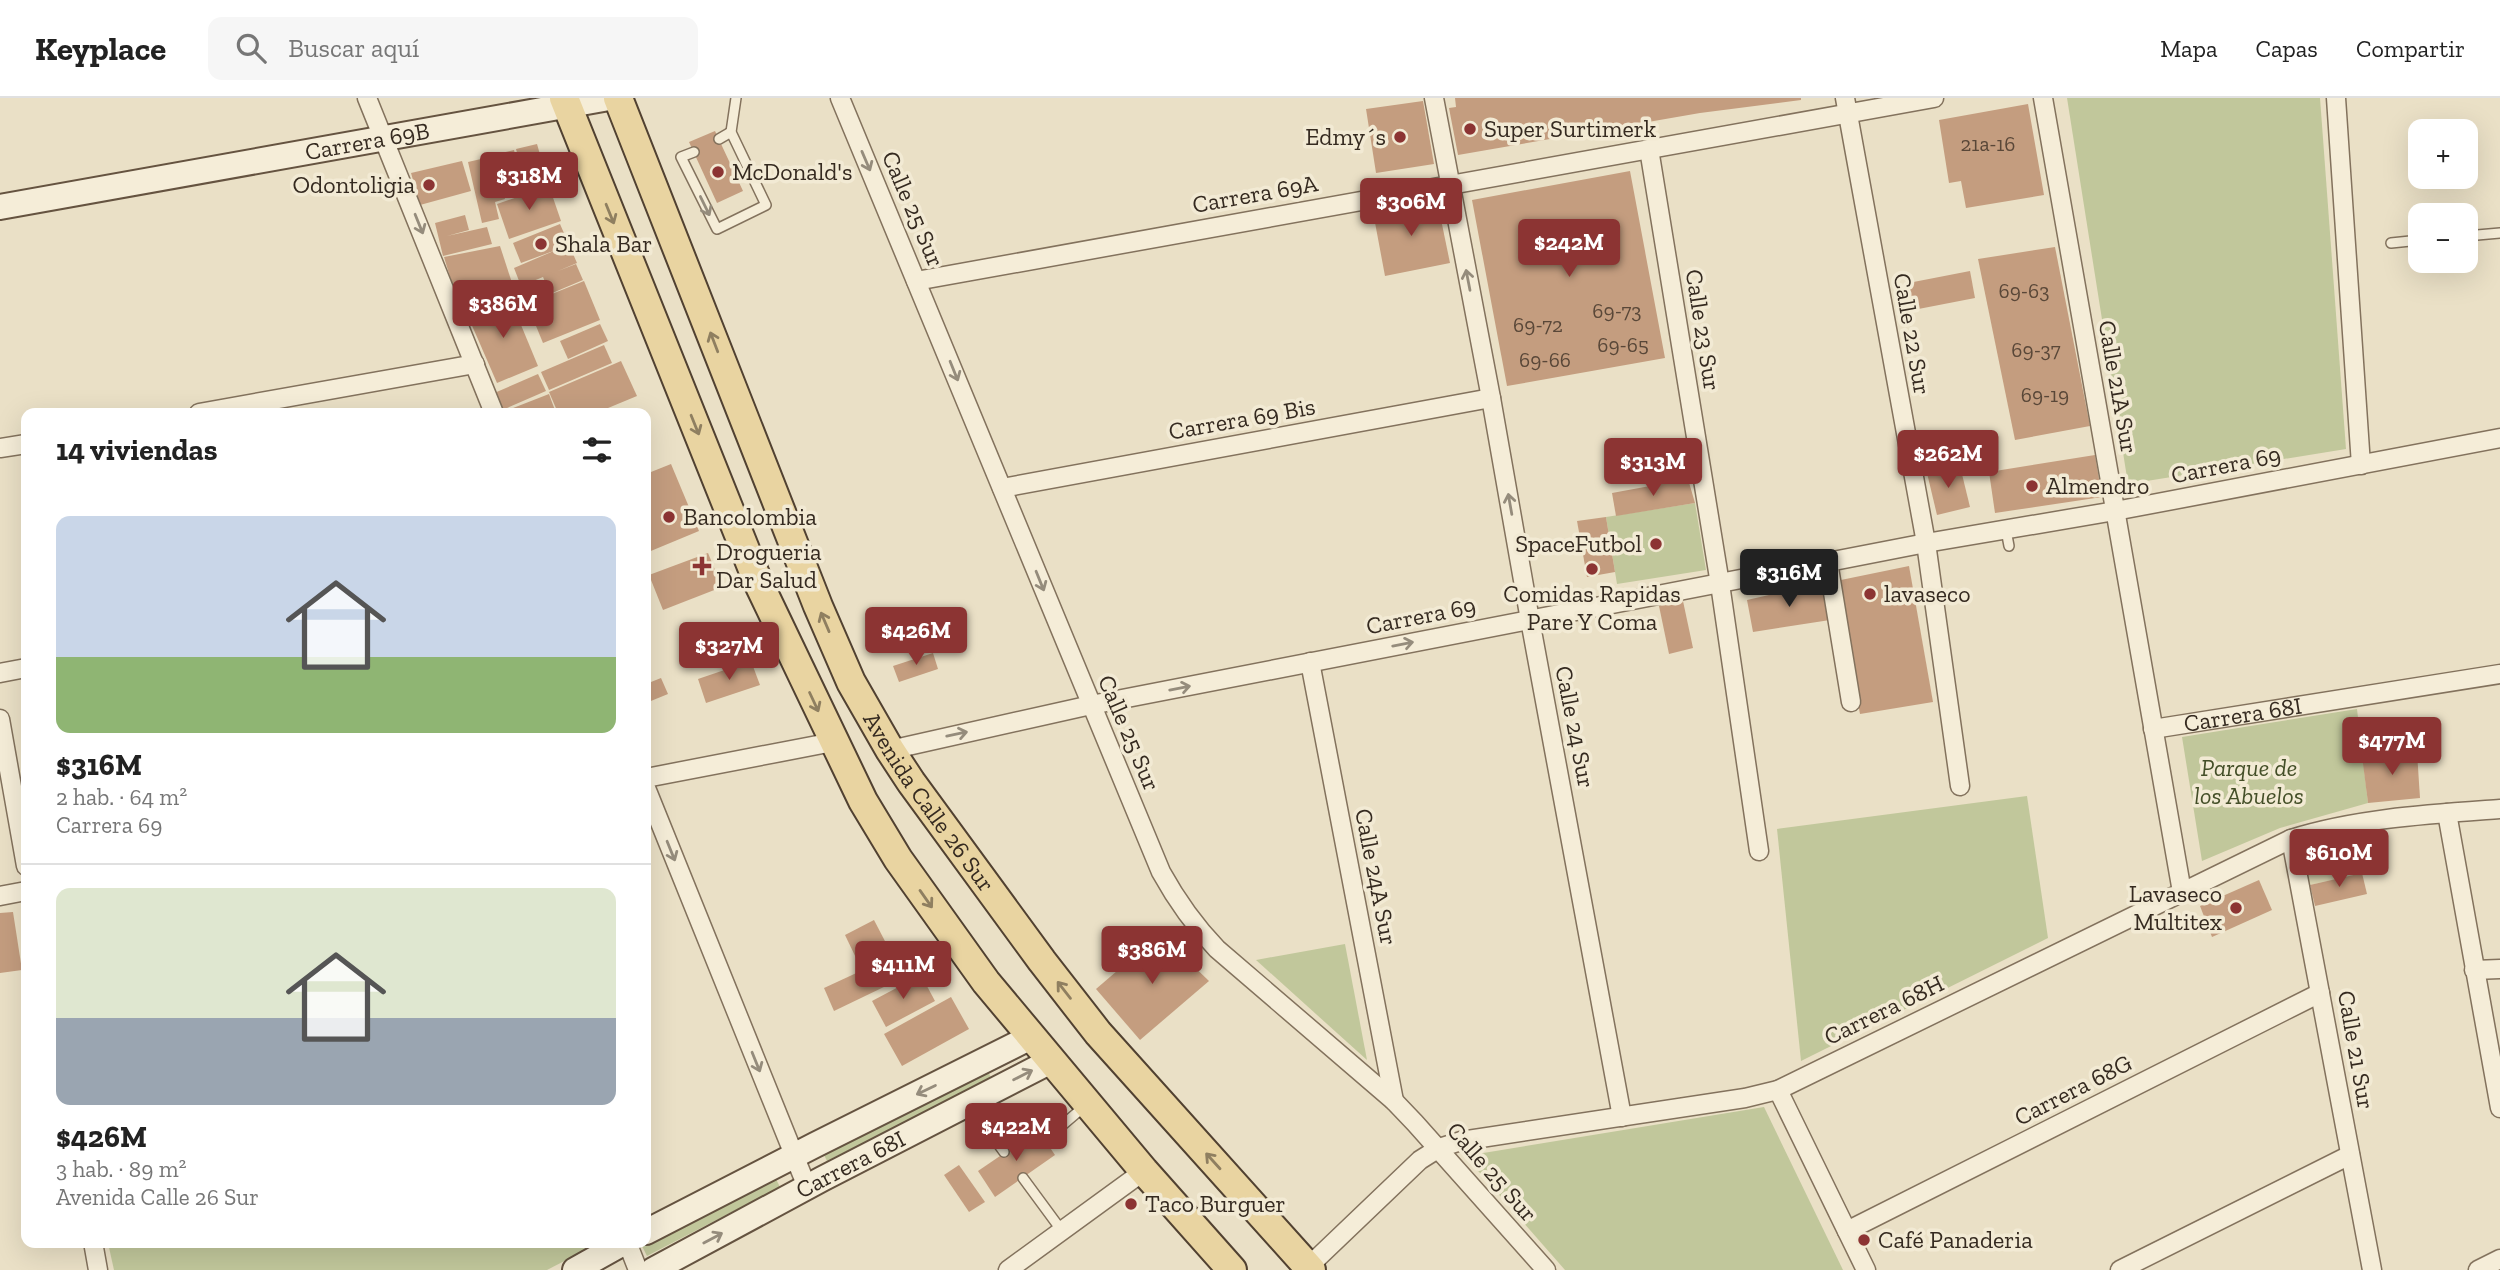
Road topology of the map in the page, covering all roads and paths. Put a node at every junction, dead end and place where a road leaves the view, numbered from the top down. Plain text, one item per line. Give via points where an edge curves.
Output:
1 (367, 98) edge
2 (609, 98) edge
3 (618, 98) edge
4 (736, 98) edge
5 (840, 98) edge
6 (1434, 98) edge
7 (1934, 98) edge
8 (2043, 98) edge
9 (2336, 98) edge
10 (565, 102) edge
11 (1846, 106) edge
12 (731, 132) junction
13 (384, 138) junction
14 (719, 139) dead end
15 (1649, 149) junction
16 (694, 152) dead end
17 (1450, 183) junction
18 (0, 207) edge
19 (2500, 233) edge
20 (2478, 235) edge
21 (2408, 241) edge
22 (2391, 243) dead end
23 (916, 281) junction
24 (475, 364) junction
25 (1491, 398) junction
26 (227, 408) edge
27 (493, 408) edge
28 (2500, 438) edge
29 (21, 445) edge
30 (0, 448) edge
31 (2361, 465) junction
32 (1002, 488) junction
33 (2115, 511) junction
34 (1926, 543) junction
35 (1828, 562) junction
36 (1720, 584) junction
37 (1530, 620) junction
38 (1310, 662) junction
39 (21, 669) edge
40 (0, 673) edge
41 (2500, 674) edge
42 (1851, 702) dead end
43 (1091, 705) junction
44 (0, 719) edge
45 (2153, 729) junction
46 (833, 742) junction
47 (890, 750) junction
48 (651, 777) edge
49 (1960, 786) dead end
50 (651, 800) edge
51 (2500, 809) edge
52 (2447, 813) junction
53 (21, 838) edge
54 (2291, 839) junction
55 (1759, 851) dead end
56 (21, 892) edge
57 (2182, 892) junction
58 (0, 895) edge
59 (2500, 969) edge
60 (2474, 970) junction
61 (2320, 993) junction
62 (1031, 1037) junction
63 (1051, 1061) junction
64 (1778, 1090) junction
65 (1394, 1101) junction
66 (968, 1104) junction
67 (1087, 1104) junction
68 (2500, 1108) edge
69 (1622, 1117) junction
70 (1045, 1140) dead end
71 (1439, 1148) junction
72 (1004, 1152) dead end
73 (2350, 1155) junction
74 (794, 1156) junction
75 (1144, 1171) junction
76 (1023, 1178) dead end
77 (807, 1187) junction
78 (651, 1229) edge
79 (1062, 1231) junction
80 (1847, 1231) junction
81 (94, 1248) edge
82 (615, 1248) edge
83 (629, 1248) edge
84 (2500, 1259) edge
85 (1309, 1268) edge
86 (98, 1270) edge
87 (575, 1270) edge
88 (638, 1270) edge
89 (653, 1270) edge
90 (1008, 1270) edge
91 (1232, 1270) edge
92 (1546, 1270) edge
93 (1866, 1270) edge
94 (2120, 1270) edge
95 (2372, 1270) edge
96 (2478, 1270) edge

1 - 13 street
2 - 10 street, Carrera 69B
47 -> 3 main road, Avenida Calle 26 Sur via 851,682 818,606
4 - 12 lane
5 -> 23 street, Calle 25 Sur
6 - 17 street, Calle 24 Sur
7 - 11 street, Carrera 69A
8 - 33 street, Calle 21A Sur
9 - 31 street
10 - 13 street, Carrera 69B
10 -> 46 main road, Avenida Calle 26 Sur via 758,582
11 - 15 street, Carrera 69A
11 - 34 street, Calle 22 Sur
12 - 14 lane
16 -> 12 lane via 681,158 717,229 766,205
13 - 18 street, Carrera 69B
13 -> 24 street
15 - 17 street, Carrera 69A
15 - 36 street, Calle 23 Sur
17 - 23 street, Carrera 69A
25 -> 17 street, Calle 24 Sur
19 - 20 lane
21 - 22 lane
23 -> 32 street, Calle 25 Sur
24 - 26 street
24 - 27 street
25 - 32 street, Carrera 69 Bis
37 -> 25 street, Calle 24 Sur
28 - 31 street, Carrera 69
29 - 30 street
31 - 33 street, Carrera 69
32 -> 43 street, Calle 25 Sur
33 - 34 street, Carrera 69 via 2008,538
33 - 45 street, Calle 21A Sur
34 - 35 street, Carrera 69
34 - 49 street, Calle 22 Sur
35 - 36 street, Carrera 69
35 - 42 street
36 - 37 street, Carrera 69
36 - 55 street, Calle 23 Sur
38 -> 37 street, Carrera 69
37 - 69 street, Calle 24 Sur
43 -> 38 street, Carrera 69
38 - 65 street, Calle 24A Sur
39 - 40 street
41 - 45 street, Carrera 68I
47 -> 43 street, Carrera 69
43 - 65 street, Calle 25 Sur via 1161,872 1197,929
44 - 53 street
45 - 57 street, Calle 21A Sur
46 - 48 street
46 -> 62 main road, Avenida Calle 26 Sur via 898,859
85 -> 47 main road, Avenida Calle 26 Sur via 1098,1033
50 -> 74 street
51 - 52 street, Carrera 68H
52 - 54 street, Carrera 68H via 2340,826
52 - 60 street
54 - 57 street, Carrera 68H
54 - 61 street, Calle 21 Sur
56 - 58 street
57 - 64 street, Carrera 68H
59 - 60 street
60 - 68 street
61 - 73 street, Calle 21 Sur
61 - 80 street, Carrera 68G
62 - 63 main road, Avenida Calle 26 Sur
62 -> 74 street, Carrera 68I
66 -> 63 street, Carrera 68I
63 - 67 main road, Avenida Calle 26 Sur
64 - 69 street, Carrera 68H
64 - 80 street
65 - 71 street, Calle 25 Sur
66 - 72 lane
66 - 77 street, Carrera 68I
67 - 70 lane
67 - 75 main road, Avenida Calle 26 Sur
69 - 71 street, Carrera 68H
71 - 85 street, Carrera 68H via 1420,1160
71 - 92 street, Calle 25 Sur
73 - 94 street
73 - 95 street, Calle 21 Sur
74 - 77 street
74 - 78 street, Carrera 68I
75 - 79 street
75 - 91 main road, Avenida Calle 26 Sur
76 - 79 lane
89 -> 77 street, Carrera 68I
79 - 90 street
80 - 93 street
81 - 86 street
82 - 87 street
83 - 88 street
84 - 96 street

